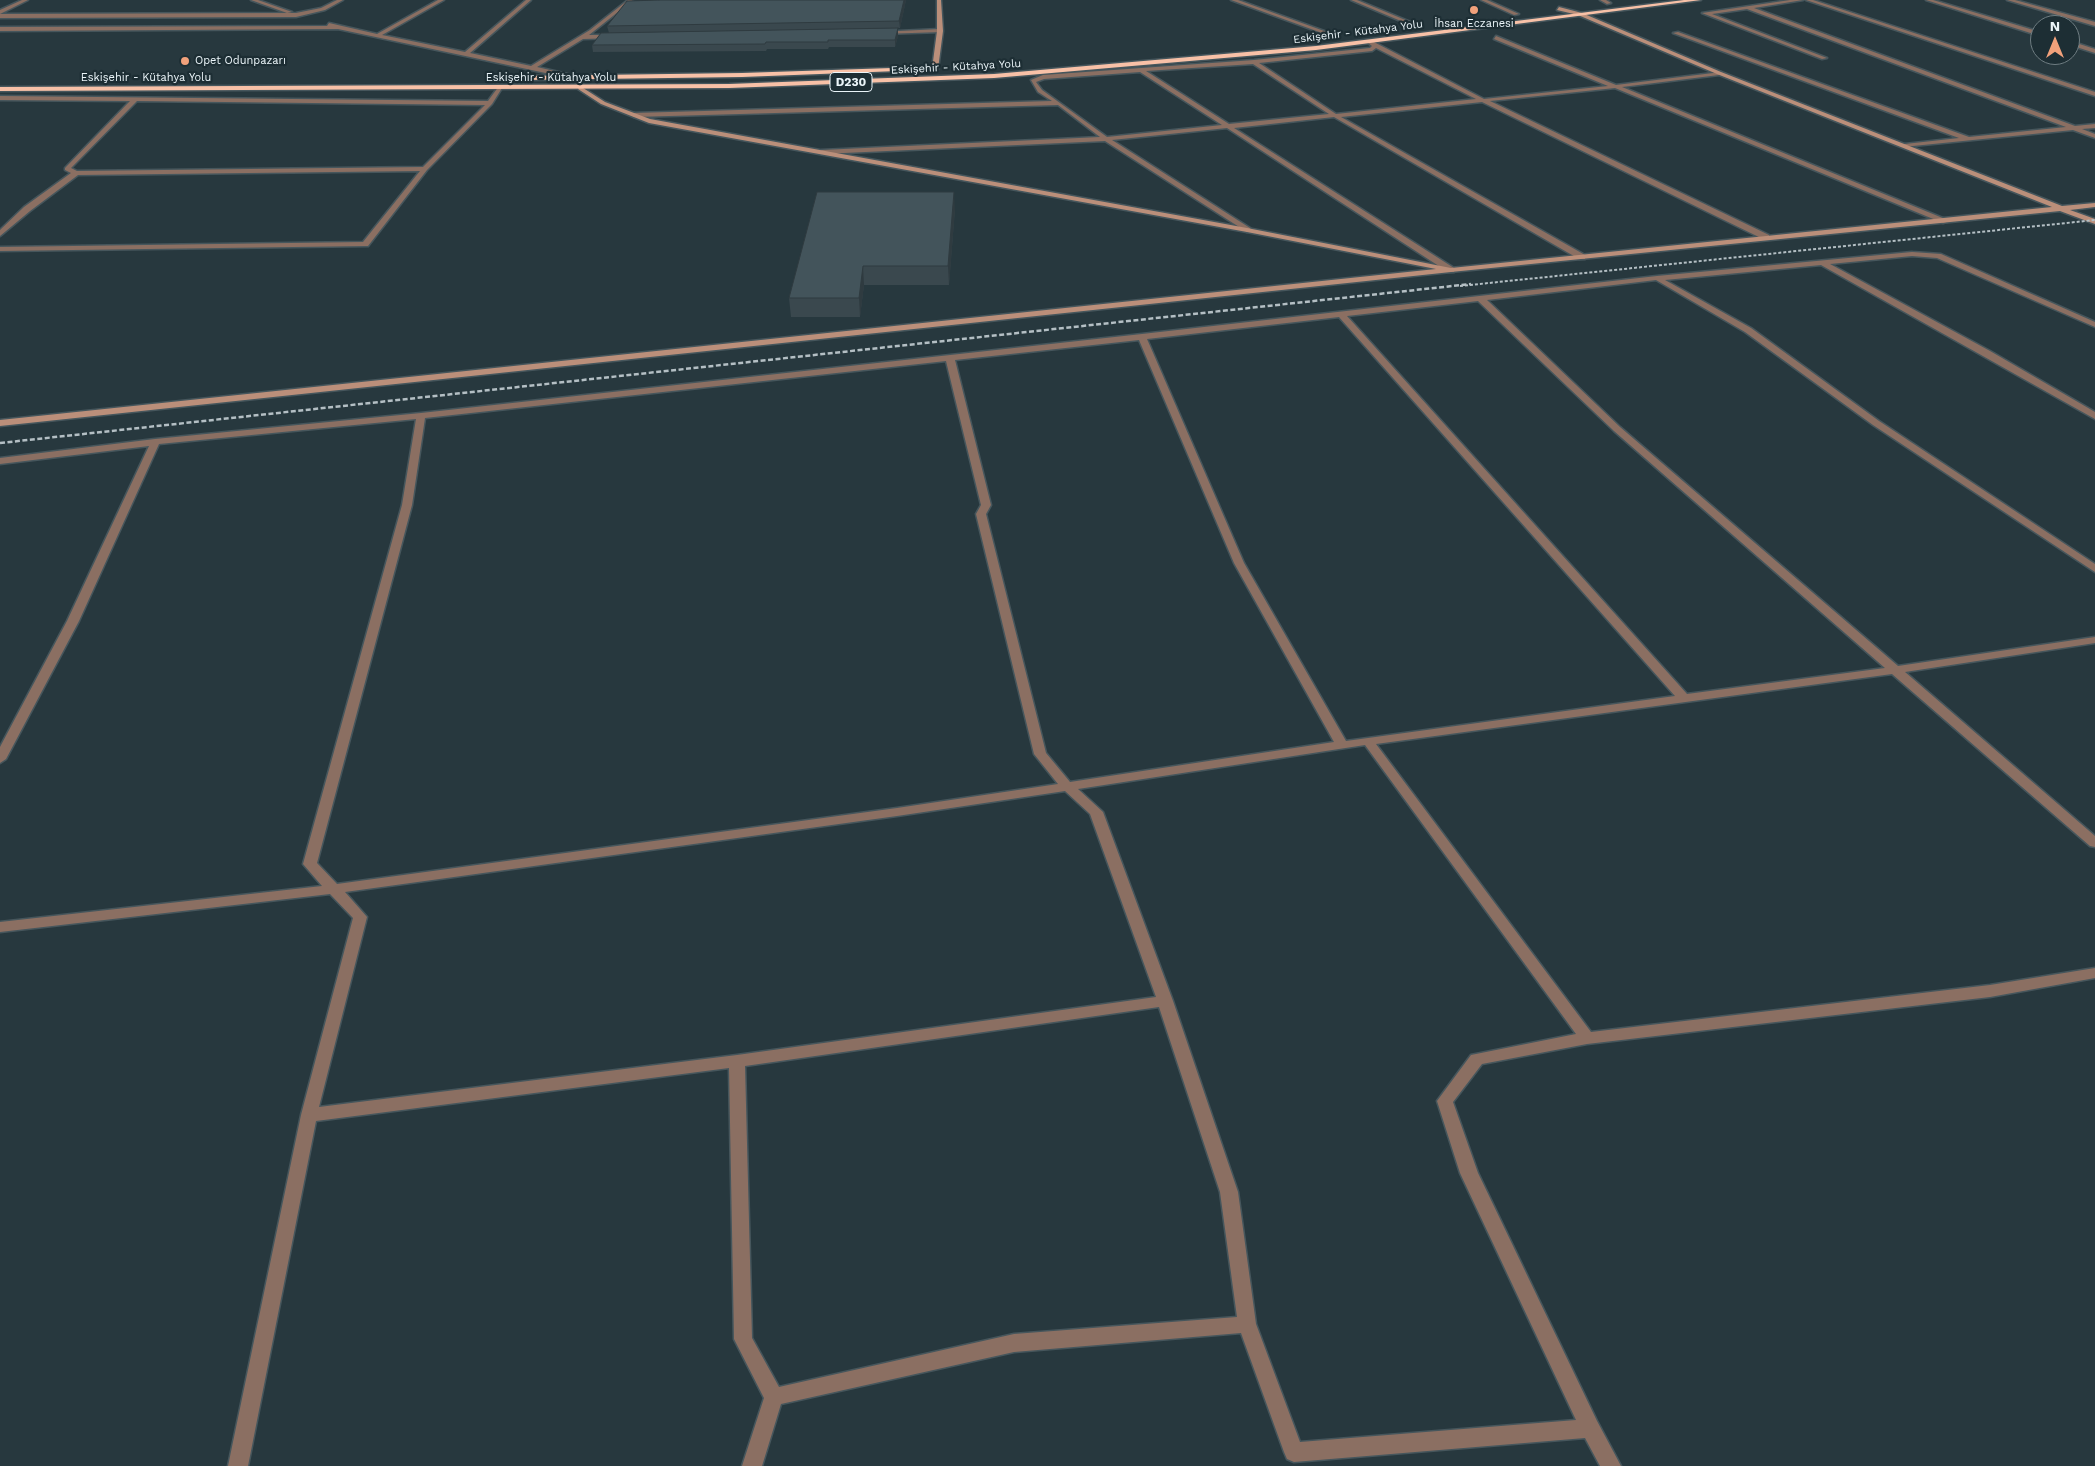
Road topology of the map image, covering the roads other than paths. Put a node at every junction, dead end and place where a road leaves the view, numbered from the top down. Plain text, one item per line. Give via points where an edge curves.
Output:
1 (26, 0) edge
2 (253, 0) edge
3 (341, 0) edge
4 (442, 0) edge
5 (528, 0) edge
6 (939, 0) edge
7 (1233, 0) edge
8 (1352, 0) edge
9 (1483, 0) edge
10 (1602, 0) edge
11 (1635, 0) edge
12 (1698, 0) edge
13 (1801, 0) edge
14 (1808, 0) edge
15 (1928, 0) edge
16 (2009, 0) edge
17 (631, 2) edge
18 (1609, 3) junction
19 (1593, 5) dead end
20 (1584, 6) dead end
21 (1747, 7) junction
22 (1559, 9) junction
23 (1550, 10) dead end
24 (0, 12) edge
25 (1525, 13) dead end
26 (1705, 13) junction
27 (1516, 14) junction
28 (1580, 14) junction
29 (1697, 14) dead end
30 (296, 15) junction
31 (0, 16) edge
32 (1496, 16) dead end
33 (2095, 24) edge
34 (1427, 25) dead end
35 (1417, 26) junction
36 (338, 27) junction
37 (1399, 28) dead end
38 (0, 29) edge
39 (940, 31) junction
40 (2030, 31) edge
41 (871, 32) edge
42 (1676, 33) dead end
43 (1344, 35) dead end
44 (378, 36) junction
45 (1335, 36) junction
46 (619, 37) edge
47 (581, 38) junction
48 (1315, 38) dead end
49 (1496, 38) dead end
50 (1373, 44) junction
51 (2080, 46) edge
52 (1237, 47) dead end
53 (1247, 47) dead end
54 (2095, 51) edge
55 (466, 54) junction
56 (1824, 58) dead end
57 (1254, 62) junction
58 (532, 68) junction
59 (944, 68) dead end
60 (935, 69) junction
61 (1142, 71) junction
62 (1719, 73) junction
63 (574, 77) junction
64 (512, 78) dead end
65 (1613, 86) junction
66 (0, 88) edge
67 (499, 88) junction
68 (580, 88) junction
69 (2095, 94) edge
70 (0, 98) edge
71 (135, 99) junction
72 (1482, 100) junction
73 (490, 103) junction
74 (1059, 103) junction
75 (634, 115) junction
76 (1334, 115) junction
77 (1226, 126) junction
78 (2095, 126) edge
79 (2072, 128) junction
80 (2095, 136) edge
81 (1106, 139) junction
82 (1967, 139) junction
83 (1905, 146) junction
84 (822, 152) junction
85 (425, 169) junction
86 (76, 173) junction
87 (2095, 205) edge
88 (2060, 209) junction
89 (1946, 221) junction
90 (2095, 222) edge
91 (1247, 230) junction
92 (0, 234) edge
93 (1766, 237) junction
94 (0, 249) edge
95 (1582, 257) junction
96 (1824, 263) junction
97 (1451, 270) junction
98 (1657, 278) junction
99 (1481, 299) junction
100 (1341, 314) junction
101 (2095, 325) edge
102 (1142, 337) junction
103 (950, 358) junction
104 (421, 416) junction
105 (2095, 416) edge
106 (0, 423) edge
107 (155, 442) junction
108 (0, 461) edge
109 (2095, 570) edge
110 (2095, 640) edge
111 (1894, 670) junction
112 (1684, 698) junction
113 (1368, 741) junction
114 (1342, 745) junction
115 (0, 759) edge
116 (1067, 786) junction
117 (2095, 844) edge
118 (334, 889) junction
119 (0, 927) edge
120 (2095, 972) edge
121 (1165, 1001) junction
122 (1587, 1038) junction
123 (737, 1062) junction
124 (309, 1115) junction
125 (1247, 1324) junction
126 (774, 1397) junction
127 (1590, 1428) junction
128 (238, 1466) edge
129 (752, 1466) edge
130 (1611, 1466) edge

1 - 24 street
2 - 30 street
3 - 30 street via 323,9
4 - 44 street
5 - 55 street
6 - 39 street
7 - 45 street
8 - 35 street
9 - 27 street
10 - 18 street
11 - 18 highway
12 - 28 highway, Eskişehir - Kütahya Yolu / D230
13 - 21 street
14 - 69 street
15 - 40 street
16 - 33 street
17 - 47 street
18 - 19 highway
20 - 22 highway
21 - 26 street
21 - 79 street
22 - 23 highway
22 - 28 street
25 - 27 highway
26 - 29 street
26 - 56 street
27 - 32 highway
28 - 50 highway, Eskişehir - Kütahya Yolu / D230
28 - 62 street
30 - 31 street
30 - 36 street
34 - 35 highway, Eskişehir - Kütahya Yolu
35 - 37 highway, Eskişehir - Kütahya Yolu
36 - 38 street
36 - 44 street
39 - 41 street
39 - 60 street
42 - 82 street
43 - 45 highway, Eskişehir - Kütahya Yolu
44 - 55 street
45 - 48 highway, Eskişehir - Kütahya Yolu
46 - 47 street
47 - 58 street
49 - 65 street
50 - 57 street via 1372,49
50 - 68 highway, Eskişehir - Kütahya Yolu / D230 via 994,76 739,86
50 - 72 street
51 - 54 street
52 - 53 highway
55 - 58 street
57 - 61 street
57 - 76 street
58 - 63 street
59 - 60 highway, Eskişehir - Kütahya Yolu / D230
60 - 63 highway, Eskişehir - Kütahya Yolu / D230
61 - 74 street via 1043,77 1033,81
61 - 77 street
62 - 65 street
62 - 83 street
63 - 64 highway, Eskişehir - Kütahya Yolu / D230
65 - 72 street
65 - 89 street
66 - 67 highway, Eskişehir - Kütahya Yolu / D230
67 - 68 highway, Eskişehir - Kütahya Yolu / D230
67 - 73 street
68 - 75 street via 603,103
70 - 71 street
71 - 73 street
71 - 86 street via 67,169
72 - 76 street
72 - 93 street
73 - 85 street
74 - 75 street
74 - 81 street
75 - 84 street via 650,121
76 - 77 street
76 - 95 street
77 - 81 street
77 - 97 street
78 - 79 street
79 - 80 street
79 - 82 street
81 - 84 street
81 - 91 street
82 - 83 street
83 - 88 street
84 - 91 street
85 - 86 street
85 - 94 street via 365,244
86 - 92 street via 27,209
87 - 88 street
88 - 89 street
88 - 90 street
89 - 93 street
91 - 97 street
93 - 95 street
95 - 97 street
96 - 98 street
96 - 101 street via 1912,254 1938,256
96 - 105 street
97 - 106 street
98 - 99 street
98 - 109 street via 1748,330 1876,422
99 - 100 street
99 - 111 street via 1617,430
100 - 102 street
100 - 112 street
102 - 103 street
102 - 114 street via 1239,563
103 - 104 street
103 - 116 street via 986,505 981,514 1040,754
104 - 107 street
104 - 118 street via 407,505 310,864
107 - 108 street
107 - 115 street via 73,621
110 - 111 street
111 - 112 street
111 - 117 street
112 - 113 street
113 - 114 street
113 - 122 street
114 - 116 street
116 - 118 street
116 - 121 street via 1096,812
118 - 119 street
118 - 124 street via 360,916
120 - 122 street via 1990,991
121 - 123 street
121 - 125 street via 1229,1192
122 - 127 street via 1477,1059 1445,1102 1469,1173
123 - 124 street
123 - 126 street via 743,1339
124 - 128 street
125 - 126 street via 1014,1343
125 - 127 street via 1294,1452
126 - 129 street
127 - 130 street

